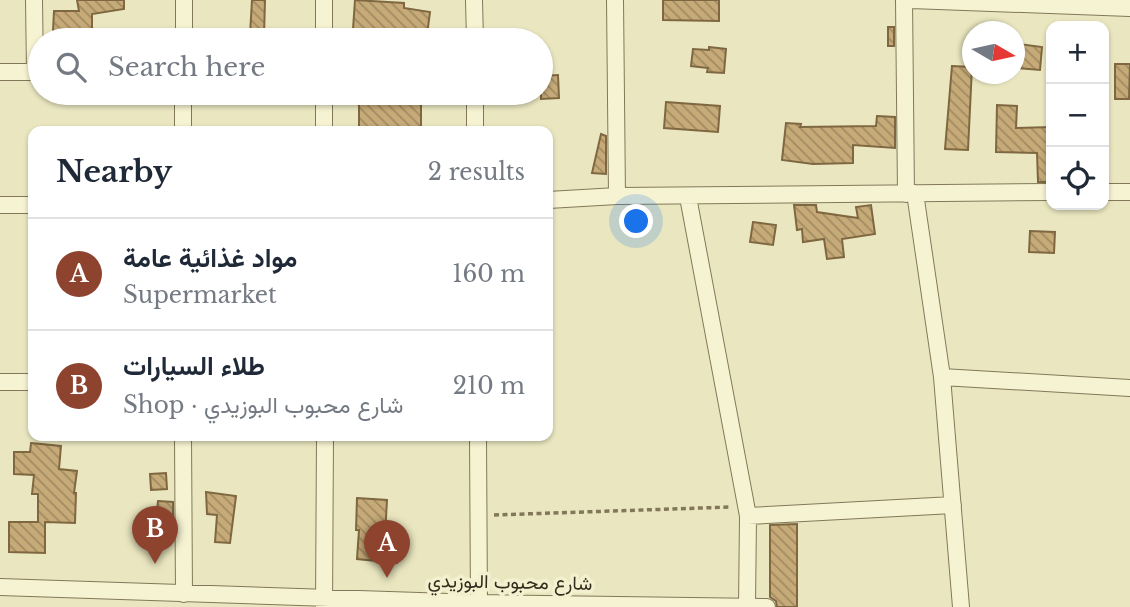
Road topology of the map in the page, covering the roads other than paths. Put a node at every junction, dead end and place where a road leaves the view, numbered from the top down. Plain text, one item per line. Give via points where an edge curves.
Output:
1 (34, 0) edge
2 (184, 0) edge
3 (324, 0) edge
4 (474, 0) edge
5 (615, 0) edge
6 (904, 0) edge
7 (911, 0) edge
8 (1035, 2) edge
9 (1130, 8) edge
10 (36, 28) edge
11 (184, 28) edge
12 (324, 28) edge
13 (475, 28) edge
14 (0, 72) edge
15 (28, 72) edge
16 (183, 105) edge
17 (324, 105) edge
18 (475, 105) edge
19 (183, 126) edge
20 (324, 126) edge
21 (475, 126) edge
22 (1046, 192) edge
23 (1109, 192) edge
24 (1130, 192) edge
25 (910, 194) junction
26 (617, 196) junction
27 (688, 197) junction
28 (553, 200) edge
29 (0, 205) edge
30 (28, 205) edge
31 (942, 377) junction
32 (0, 382) edge
33 (28, 382) edge
34 (1130, 388) edge
35 (183, 441) edge
36 (325, 441) edge
37 (478, 441) edge
38 (953, 505) junction
39 (746, 511) junction
40 (0, 587) edge
41 (184, 594) junction
42 (324, 602) edge
43 (479, 605) edge
44 (747, 607) edge
45 (767, 607) edge
46 (961, 607) edge

1 - 10 street
2 - 11 street
3 - 12 street
4 - 13 street
5 - 26 street
6 - 25 street
7 - 8 street
8 - 9 street
14 - 15 street
16 - 19 street
17 - 20 street
18 - 21 street
22 - 25 street
23 - 24 street
25 - 27 street
25 - 31 street
26 - 27 street
26 - 28 street
27 - 39 street
29 - 30 street
31 - 34 street
31 - 38 street
32 - 33 street
35 - 41 street
36 - 42 street
37 - 43 street
38 - 39 street
38 - 46 street
39 - 44 street
40 - 41 street, شارع محبوب البوزيدي
41 - 42 street, شارع محبوب البوزيدي
42 - 43 street, شارع محبوب البوزيدي
43 - 44 street, شارع محبوب البوزيدي
44 - 45 street, شارع محبوب البوزيدي

